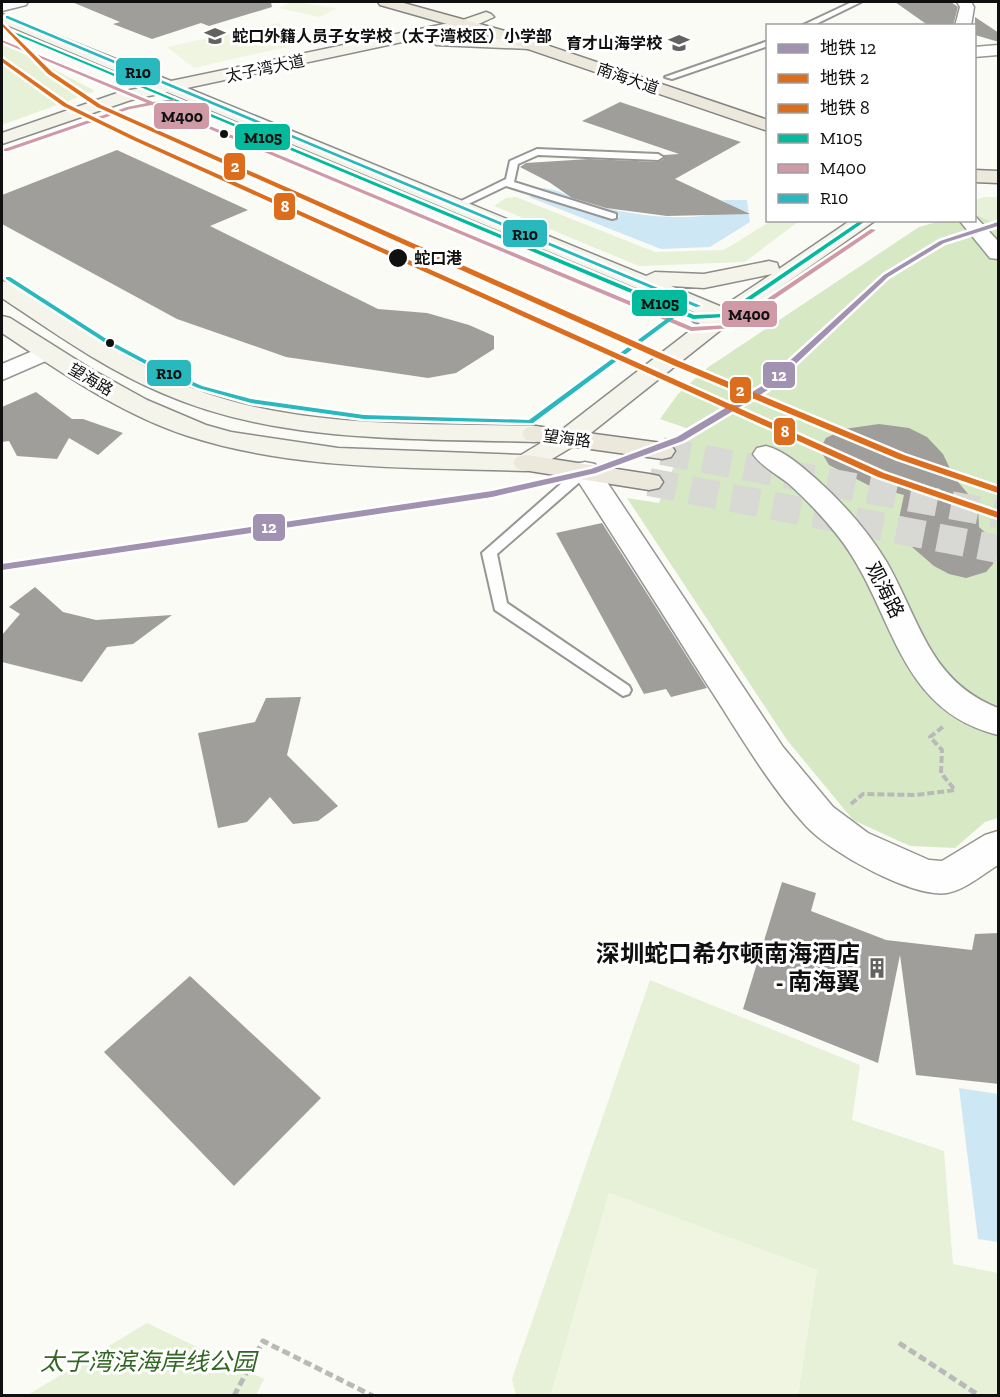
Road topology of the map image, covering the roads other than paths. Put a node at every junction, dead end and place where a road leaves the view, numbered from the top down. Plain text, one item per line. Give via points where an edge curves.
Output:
1 (21, 2) edge
2 (386, 2) edge
3 (432, 2) edge
4 (857, 2) edge
5 (964, 2) edge
6 (2, 7) edge
7 (2, 18) edge
8 (503, 22) joint
9 (485, 23) junction
10 (467, 24) junction
11 (809, 24) edge
12 (963, 24) edge
13 (2, 28) edge
14 (396, 39) junction
15 (530, 44) junction
16 (766, 44) edge
17 (417, 45) junction
18 (999, 50) edge
19 (976, 52) edge
20 (669, 77) junction
21 (149, 91) junction
22 (180, 91) junction
23 (766, 109) edge
24 (766, 125) edge
25 (2, 139) edge
26 (658, 157) dead end
27 (999, 177) edge
28 (976, 179) edge
29 (976, 179) edge
30 (505, 183) junction
31 (999, 187) edge
32 (458, 206) junction
33 (612, 216) dead end
34 (839, 222) edge
35 (863, 222) edge
36 (971, 222) edge
37 (999, 253) edge
38 (769, 268) junction
39 (623, 274) junction
40 (2, 288) edge
41 (708, 314) junction
42 (2, 323) edge
43 (46, 352) junction
44 (2, 373) edge
45 (535, 434) junction
46 (568, 438) junction
47 (662, 451) tunnel mouth
48 (766, 454) dead end
49 (526, 464) junction
50 (585, 470) junction
51 (649, 482) tunnel mouth
52 (623, 690) dead end
53 (999, 722) edge
54 (999, 846) edge

1 - 6 street
2 - 10 main road, 南海大道
2 - 14 main road via 403,10 412,20 409,30
3 - 9 main road, 南海大道
4 - 11 lane
5 - 12 street via 967,7
7 - 22 main road
8 - 9 main road, 太子湾大道
8 - 20 main road, 南海大道
9 - 10 main road, 南海大道
9 - 15 main road, 南海大道
9 - 17 main road, 太子湾大道
10 - 14 main road, 太子湾大道
13 - 21 main road
14 - 22 main road, 太子湾大道
15 - 17 main road via 463,41
15 - 24 main road, 南海大道
16 - 20 lane
17 - 22 main road, 太子湾大道
18 - 19 street
20 - 23 main road, 南海大道
21 - 22 main road, 太子湾大道
21 - 25 main road, 太子湾大道
21 - 41 main road
22 - 32 main road
26 - 30 lane via 537,152 513,163 511,180
27 - 28 main road
29 - 31 main road
30 - 32 lane
30 - 33 lane
32 - 39 main road
34 - 38 main road
35 - 41 main road
36 - 37 street
38 - 39 main road via 704,281
38 - 41 main road
39 - 41 main road
40 - 45 main road, 望海路 via 146,376 196,398 248,413 363,429
41 - 45 main road
41 - 46 main road
42 - 43 main road, 望海路
43 - 44 street
43 - 49 main road, 望海路 via 166,418 226,439 349,456
45 - 46 main road, 望海路
45 - 49 main road
46 - 47 main road, 望海路
46 - 49 main road
48 - 53 street, 观海路 via 804,482 848,527 880,577 927,675 951,700
49 - 50 main road, 望海路
50 - 51 main road, 望海路
50 - 52 lane via 489,553 500,606
50 - 54 street via 771,756 820,817 855,844 929,876 947,877

